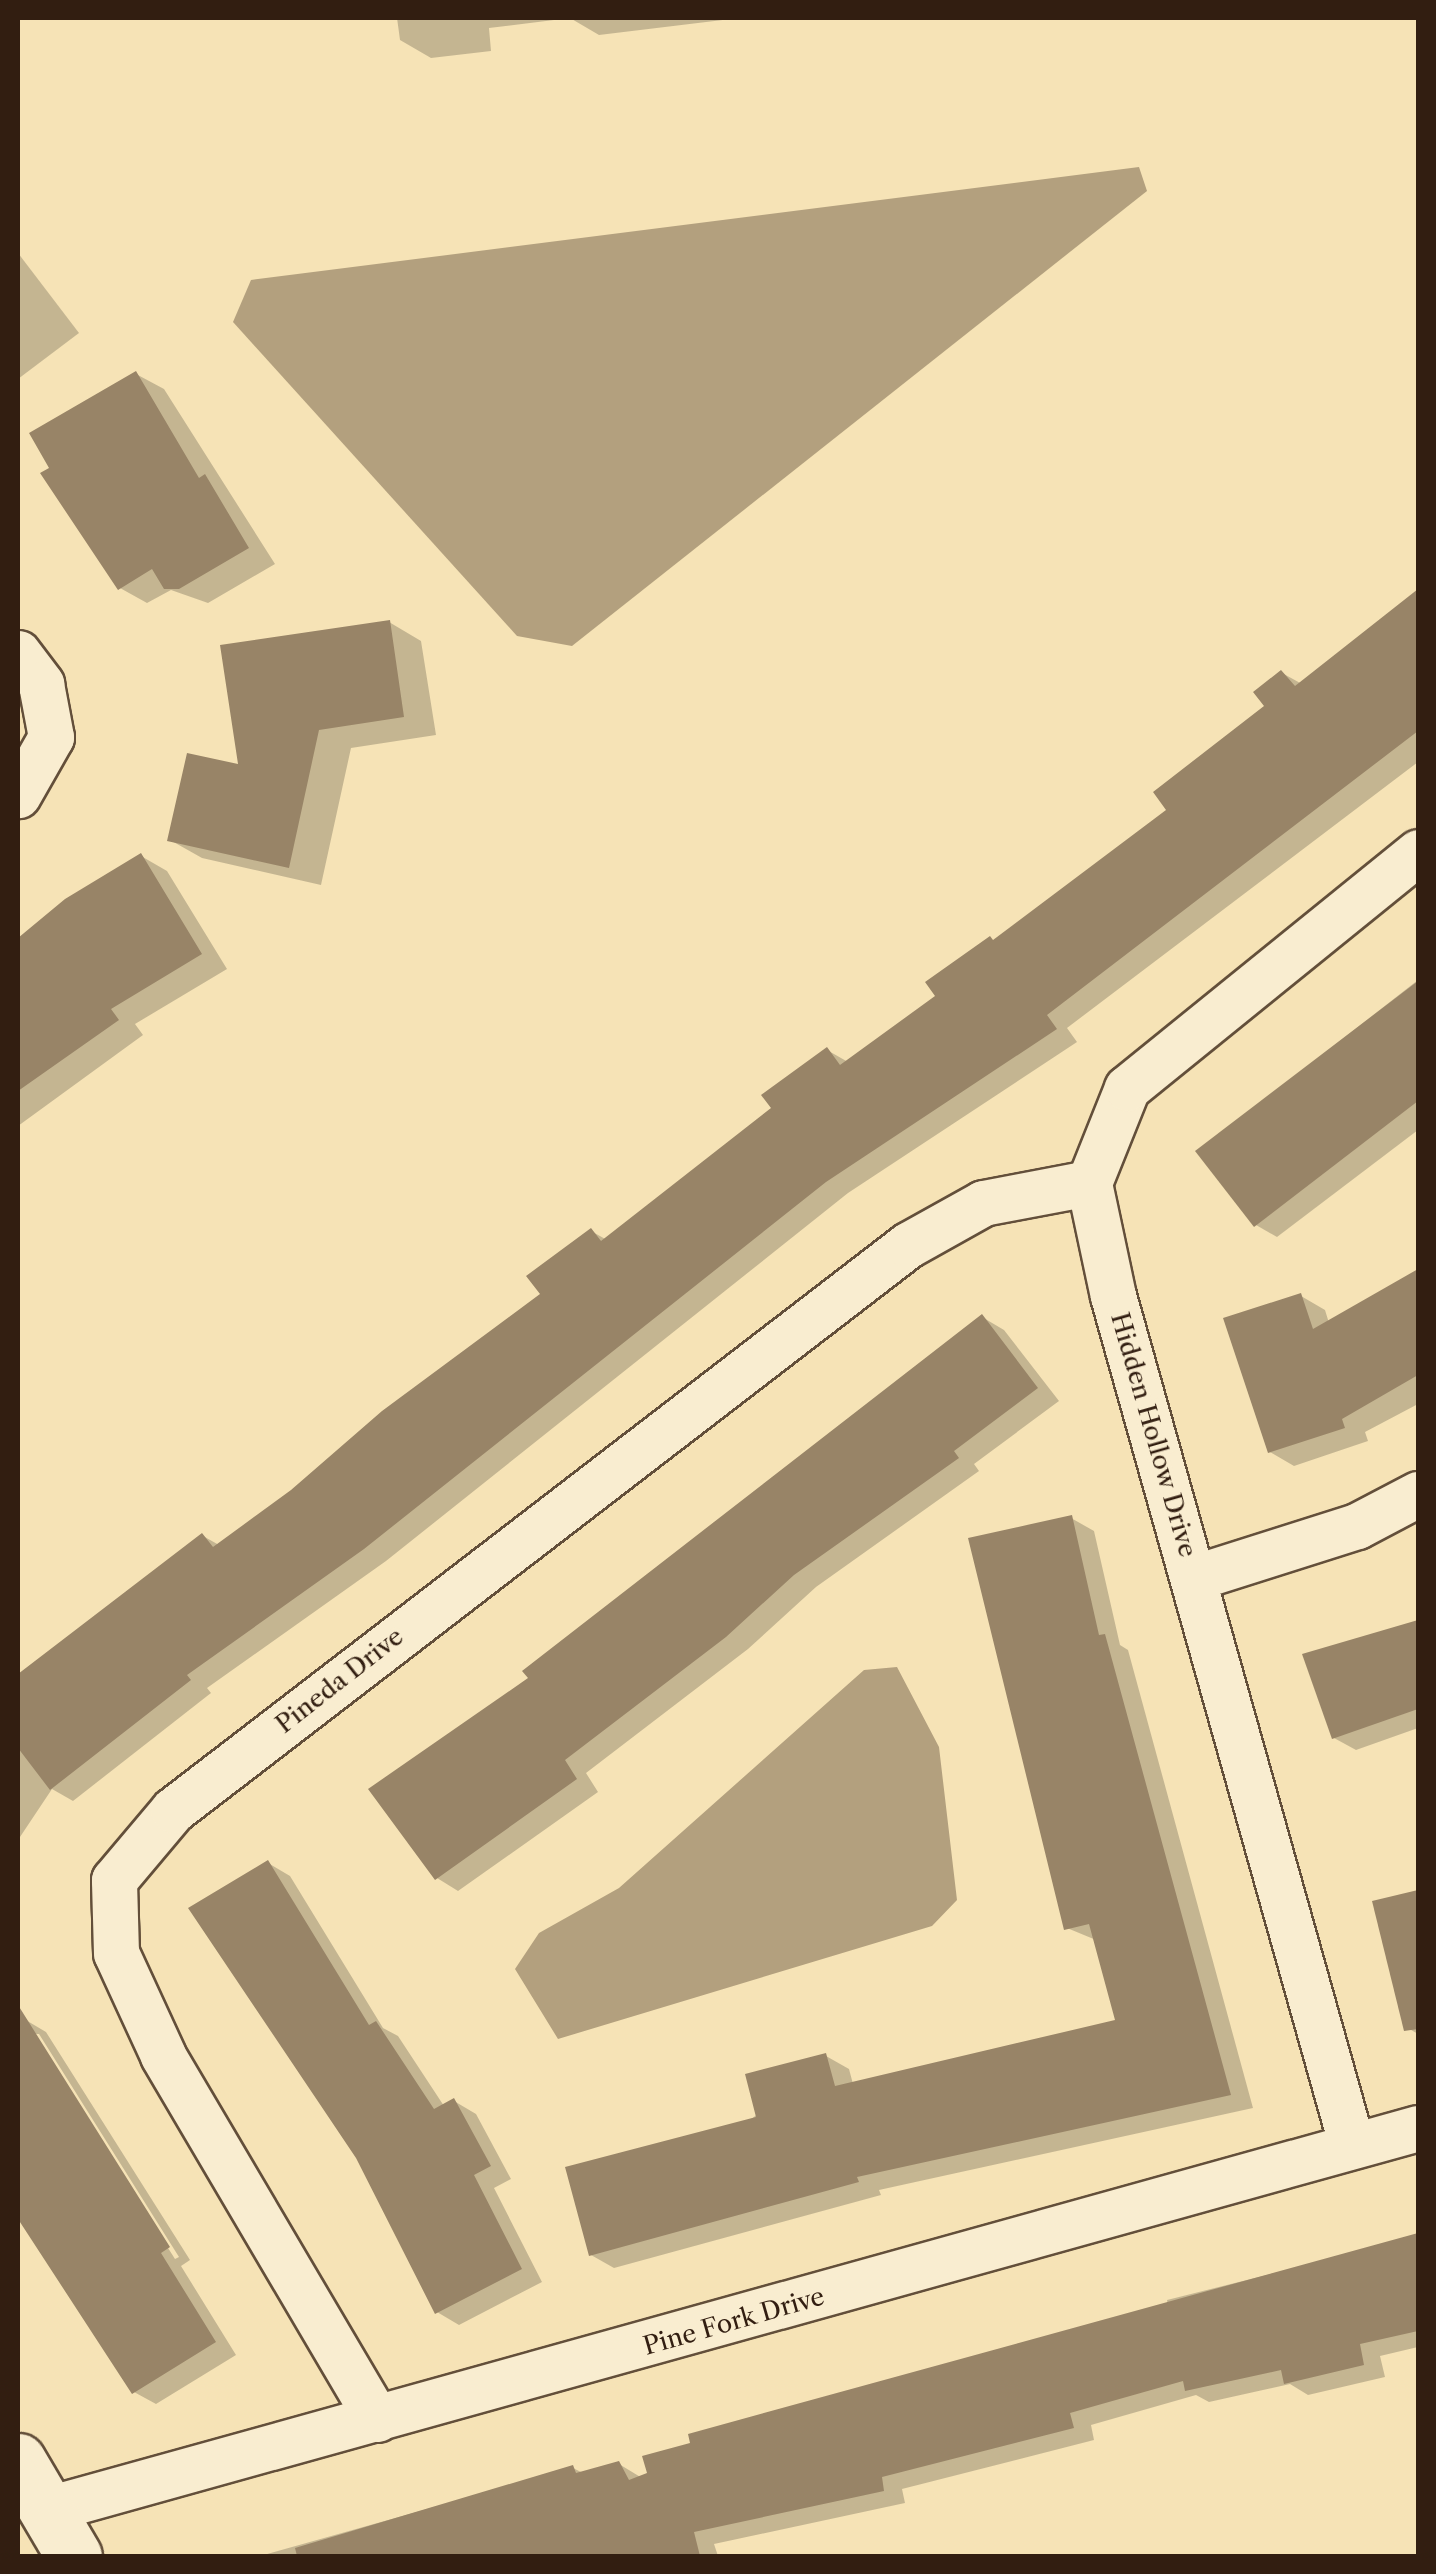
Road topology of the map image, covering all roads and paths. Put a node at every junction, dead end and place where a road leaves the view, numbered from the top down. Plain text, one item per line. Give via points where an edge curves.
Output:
1 (18, 653) edge
2 (18, 795) edge
3 (1418, 852) edge
4 (1088, 1183) junction
5 (1418, 1494) edge
6 (1193, 1578) junction
7 (1418, 2128) edge
8 (1352, 2146) junction
9 (376, 2419) junction
10 (18, 2461) edge
11 (48, 2509) junction
12 (74, 2556) edge

1 - 2 street via 41,684 51,737
3 - 4 street via 1127,1088
4 - 6 street, Hidden Hollow Drive
4 - 9 street, Pineda Drive via 983,1203 908,1245 173,1810 114,1880 116,1953 164,2055
5 - 6 street via 1358,1526
6 - 8 street, Hidden Hollow Drive
7 - 8 street, Pine Fork Drive
8 - 9 street, Pine Fork Drive
9 - 11 street, Pine Fork Drive
10 - 11 main road
11 - 12 main road

